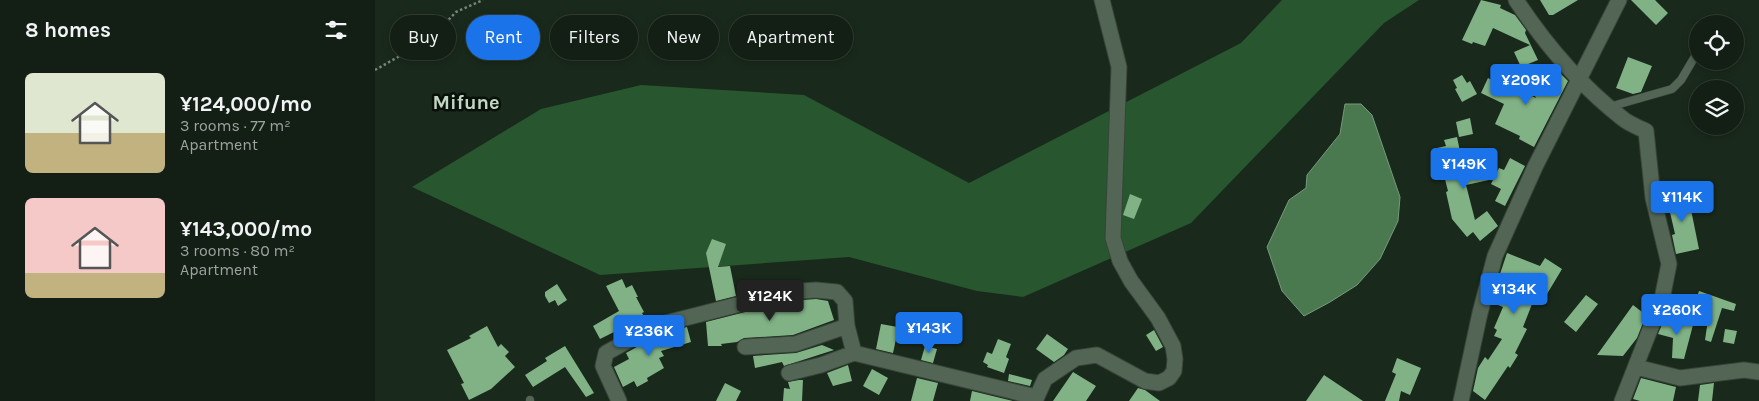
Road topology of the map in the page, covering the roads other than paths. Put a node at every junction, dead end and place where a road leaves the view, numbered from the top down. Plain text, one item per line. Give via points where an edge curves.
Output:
1 (1102, 0) edge
2 (1517, 0) edge
3 (1619, 0) edge
4 (1689, 67) edge
5 (1580, 80) junction
6 (1609, 107) junction
7 (847, 326) junction
8 (745, 347) dead end
9 (855, 353) junction
10 (1635, 367) junction
11 (1759, 372) edge
12 (789, 373) dead end
13 (1035, 399) edge
14 (619, 401) edge
15 (1461, 401) edge
16 (1622, 401) edge

1 - 13 street via 1119,67 1113,238 1131,281 1158,318 1173,346 1174,371 1159,383 1145,380 1097,355 1076,358 1045,379
2 - 5 street
3 - 5 street
4 - 6 lane via 1671,89
5 - 6 street
5 - 15 street via 1535,167 1495,256
6 - 10 street via 1623,120 1645,131 1653,198 1669,264 1662,299
7 - 8 street via 795,344
7 - 9 street
7 - 14 street via 845,301 837,292 816,290 788,292 654,326 606,353 603,366
9 - 12 street
9 - 13 street
10 - 11 street via 1680,378 1744,370
10 - 16 street

